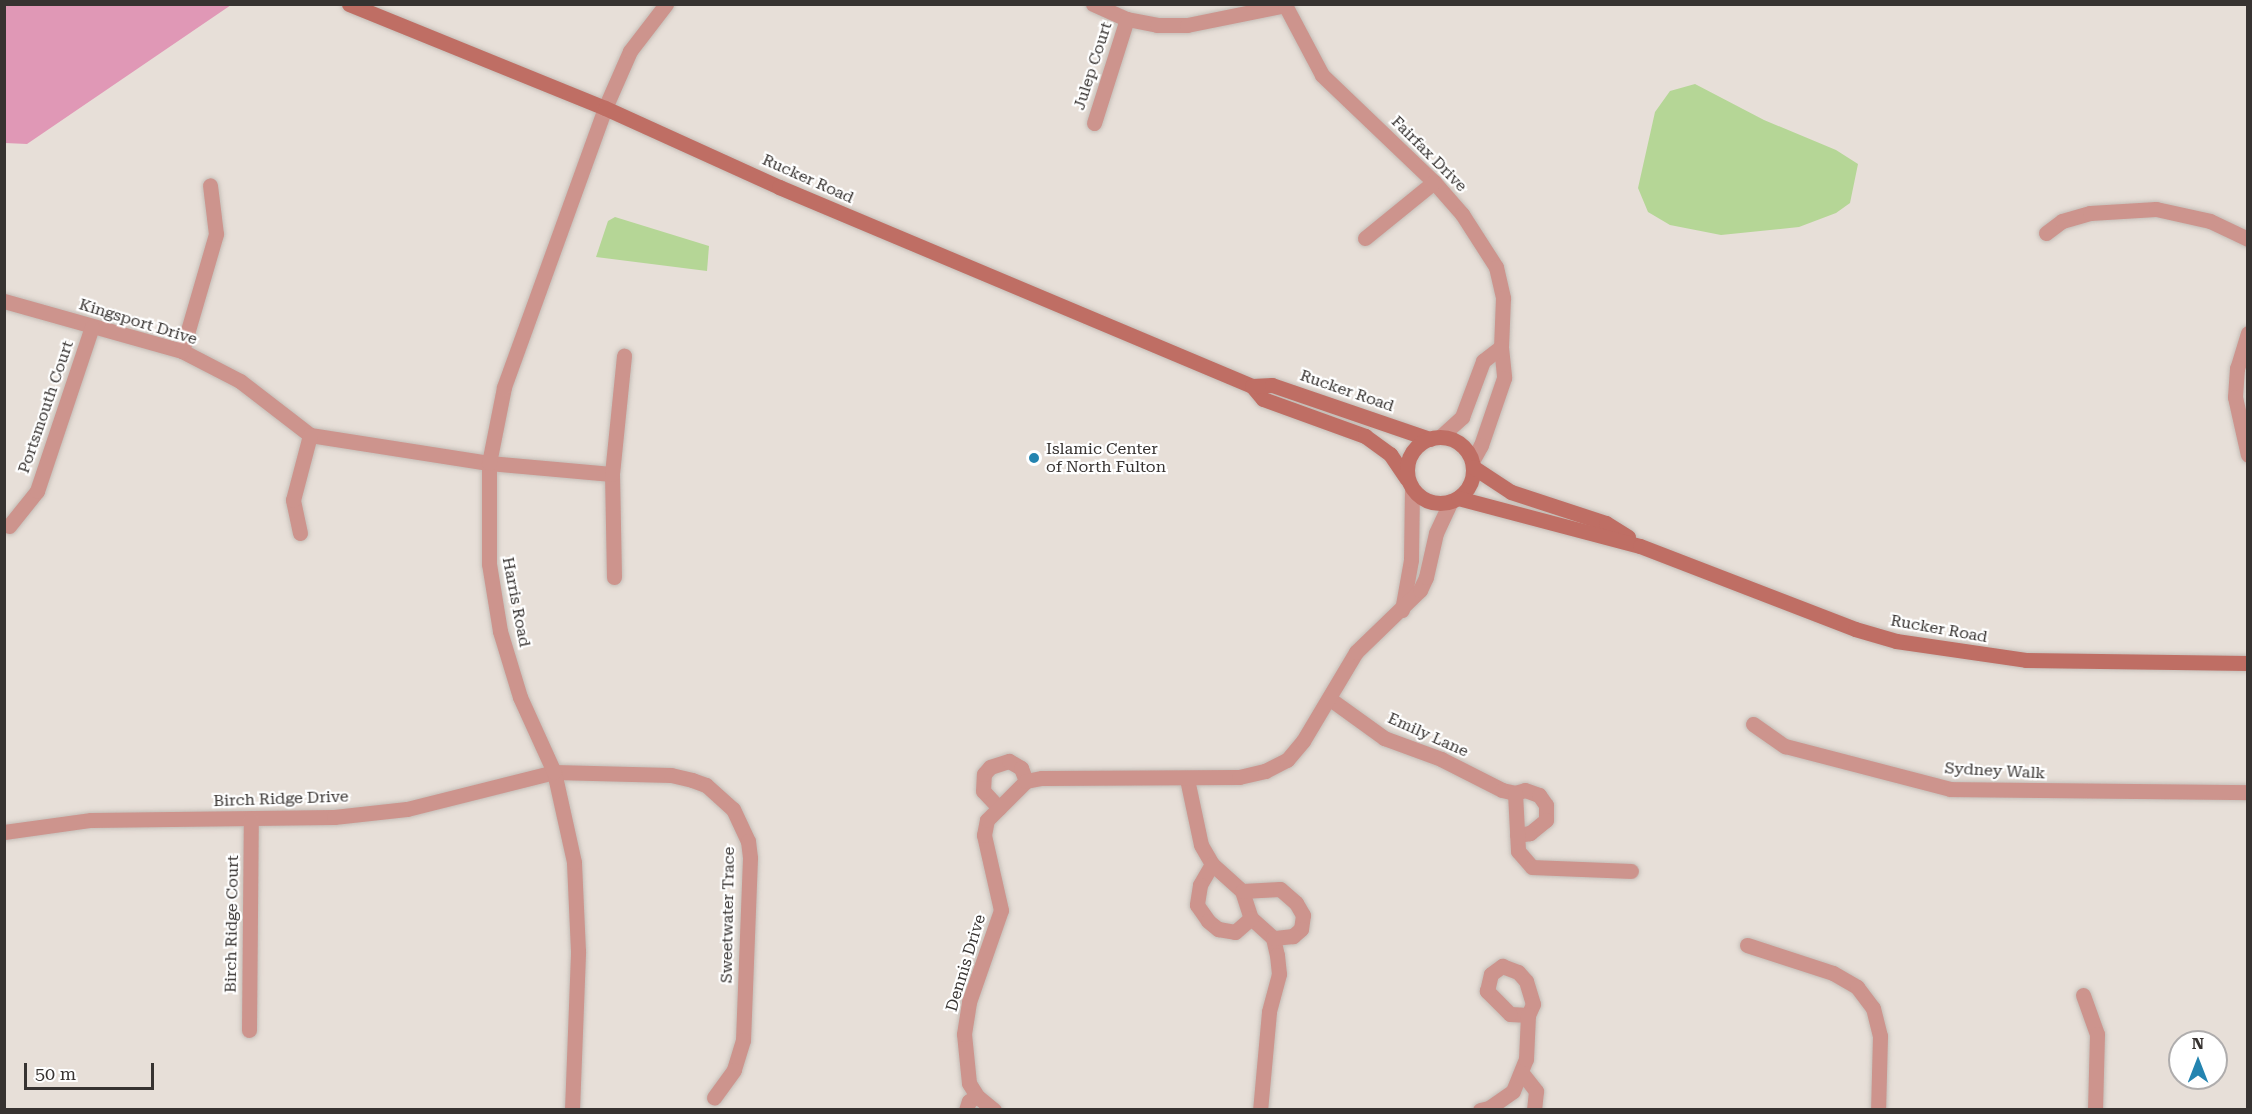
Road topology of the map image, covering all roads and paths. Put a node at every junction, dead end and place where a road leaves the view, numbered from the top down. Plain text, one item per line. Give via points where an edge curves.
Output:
1 (349, 4) edge
2 (666, 4) edge
3 (1093, 4) edge
4 (1285, 4) edge
5 (1127, 19) junction
6 (605, 108) junction
7 (1094, 123) dead end
8 (1434, 182) junction
9 (210, 185) dead end
10 (2046, 233) dead end
11 (1365, 238) dead end
12 (2247, 239) edge
13 (4, 301) edge
14 (92, 327) junction
15 (2247, 333) edge
16 (1501, 347) junction
17 (182, 351) junction
18 (624, 356) dead end
19 (1252, 386) junction
20 (310, 435) junction
21 (1435, 438) junction
22 (2247, 455) edge
23 (489, 463) junction
24 (1473, 464) junction
25 (612, 474) junction
26 (1410, 484) junction
27 (1454, 500) junction
28 (9, 526) dead end
29 (300, 533) dead end
30 (1640, 546) junction
31 (614, 577) dead end
32 (1402, 610) junction
33 (2247, 663) edge
34 (1329, 699) junction
35 (1753, 724) dead end
36 (554, 772) junction
37 (1187, 779) junction
38 (1026, 781) junction
39 (2247, 792) edge
40 (1515, 794) junction
41 (999, 808) junction
42 (252, 819) junction
43 (4, 832) edge
44 (1517, 835) junction
45 (1212, 864) junction
46 (1631, 872) dead end
47 (1242, 891) junction
48 (1251, 918) junction
49 (1273, 938) junction
50 (1747, 945) dead end
51 (2084, 995) dead end
52 (1528, 1015) dead end
53 (249, 1030) dead end
54 (1522, 1073) junction
55 (977, 1096) junction
56 (714, 1098) dead end
57 (1487, 1109) edge
58 (572, 1110) edge
59 (966, 1110) edge
60 (994, 1110) edge
61 (1260, 1110) edge
62 (1534, 1110) edge
63 (1878, 1110) edge
64 (2095, 1110) edge

1 - 6 main road, Rucker Road
2 - 6 street, Harris Road via 630,51
3 - 5 street
4 - 5 street via 1187,25
4 - 8 street, Fairfax Drive via 1322,75
5 - 7 street, Julep Court
6 - 19 main road, Rucker Road via 779,187
6 - 23 street, Harris Road via 508,376
8 - 11 street
8 - 16 street, Fairfax Drive via 1480,236 1496,267 1503,298
9 - 17 street via 216,234
10 - 12 street via 2062,220 2090,213 2156,209 2210,221
13 - 14 street, Kingsport Drive
14 - 17 street, Kingsport Drive
14 - 28 street, Portsmouth Court via 37,491
15 - 22 street via 2237,368 2235,397
16 - 21 street via 1484,362 1462,417
16 - 24 street, Fairfax Drive via 1504,378
17 - 20 street, Kingsport Drive via 240,381
18 - 25 street
19 - 21 main road, Rucker Road via 1272,385
19 - 26 main road, Rucker Road via 1263,399 1365,436 1390,454
20 - 23 street
20 - 29 street via 293,500
21 - 24 main road via 1457,441
21 - 26 main road via 1411,453
23 - 25 street
23 - 36 street, Harris Road via 489,564 500,631 520,697
24 - 27 main road via 1469,487
24 - 30 main road, Rucker Road via 1511,492 1606,523
25 - 31 street
26 - 27 main road via 1433,503
26 - 32 street via 1411,560
27 - 30 main road, Rucker Road
27 - 32 street via 1430,550 1426,578
30 - 33 main road, Rucker Road via 1854,629 1925,647 2026,660
32 - 34 street via 1356,652
34 - 37 street via 1287,760 1265,771 1239,777
34 - 40 street, Emily Lane via 1384,738 1441,759
35 - 39 street, Sydney Walk via 1785,747 1950,789
36 - 42 street, Birch Ridge Drive via 407,809 334,817
36 - 56 street, Sweetwater Trace via 671,775 692,780 720,796 741,823 750,858 743,1040 734,1070
36 - 58 street, Harris Road via 574,862 578,951
37 - 38 street via 1042,777
37 - 45 street via 1194,827
38 - 41 street, Dennis Drive
38 - 41 street via 1021,768 1009,761 990,767 984,774 983,791
40 - 44 street
40 - 44 street, Emily Lane via 1534,792 1546,805 1542,827
41 - 55 street, Dennis Drive via 987,820 984,836 1001,910 969,1002 964,1034 965,1069
42 - 43 street, Birch Ridge Drive via 91,820
42 - 53 street, Birch Ridge Court
44 - 46 street via 1518,851 1532,867
45 - 47 street
45 - 48 street via 1200,885 1197,905 1208,921 1218,929 1235,932
47 - 48 street
47 - 49 street via 1280,889 1296,903 1303,915 1300,929 1293,936
48 - 49 street
49 - 61 street via 1279,974 1269,1012
50 - 63 street via 1833,973 1857,987 1873,1008 1880,1036
51 - 64 street via 2097,1034
52 - 54 street via 1529,1044
54 - 57 street via 1513,1091
54 - 62 street via 1536,1091
55 - 59 street via 969,1101
55 - 60 street, Dennis Drive

